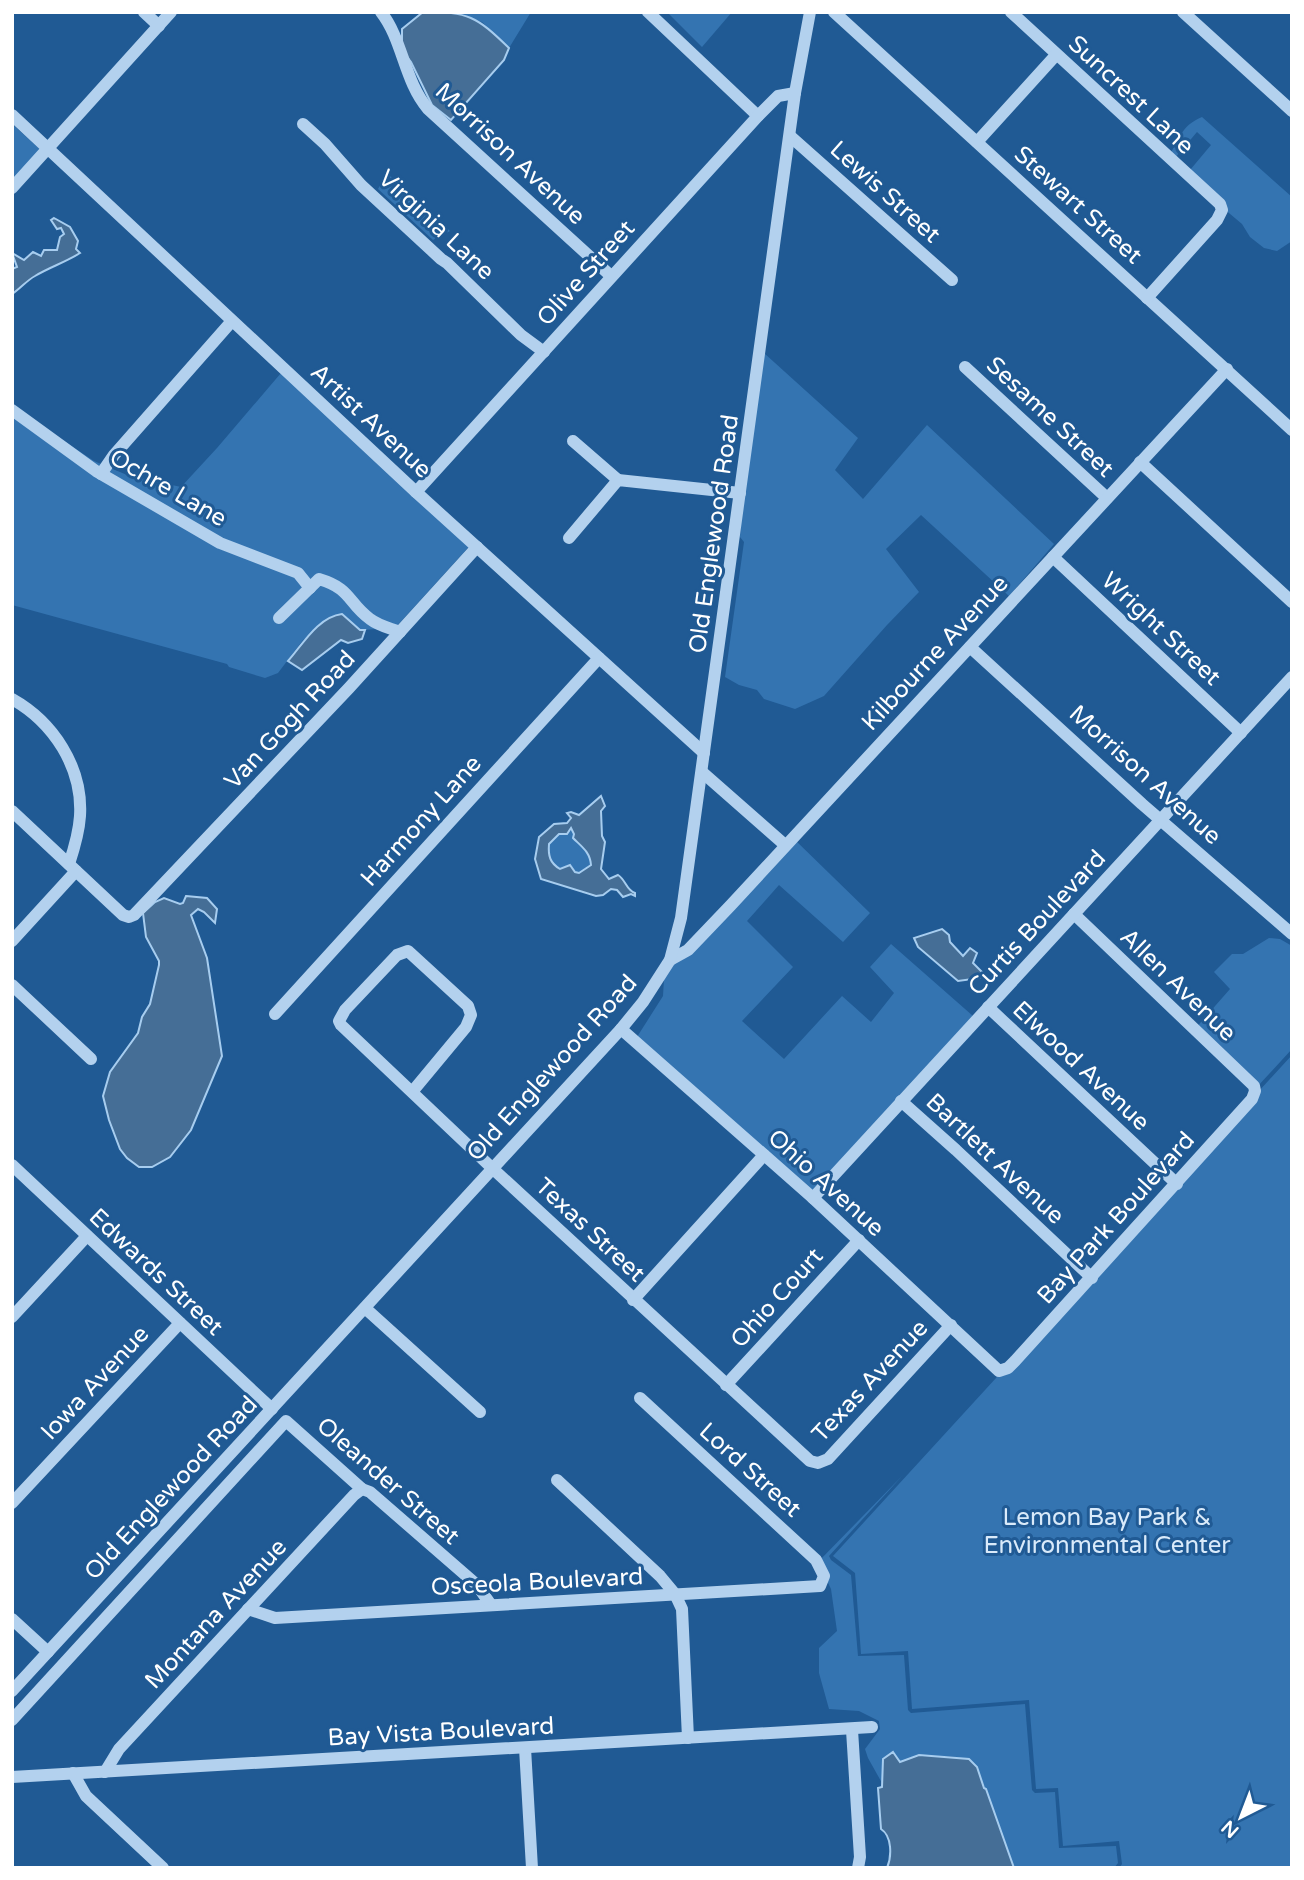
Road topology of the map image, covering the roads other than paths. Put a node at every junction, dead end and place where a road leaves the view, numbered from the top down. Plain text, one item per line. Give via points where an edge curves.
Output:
1 (144, 12) edge
2 (171, 12) edge
3 (381, 12) edge
4 (648, 12) edge
5 (810, 12) edge
6 (834, 12) edge
7 (1011, 12) edge
8 (1183, 12) edge
9 (159, 26) junction
10 (1056, 55) junction
11 (795, 93) junction
12 (1292, 111) edge
13 (12, 115) edge
14 (758, 116) junction
15 (303, 124) dead end
16 (790, 136) junction
17 (977, 142) junction
18 (48, 148) junction
19 (12, 188) edge
20 (611, 276) junction
21 (952, 280) dead end
22 (1147, 298) junction
23 (232, 321) junction
24 (544, 352) junction
25 (965, 367) dead end
26 (1227, 369) junction
27 (12, 410) edge
28 (1292, 430) edge
29 (573, 441) dead end
30 (1140, 462) junction
31 (101, 474) junction
32 (618, 480) junction
33 (416, 492) junction
34 (740, 494) junction
35 (1107, 498) junction
36 (569, 538) dead end
37 (477, 547) junction
38 (1053, 557) junction
39 (310, 588) junction
40 (1292, 601) edge
41 (279, 618) dead end
42 (401, 632) junction
43 (970, 647) junction
44 (598, 658) junction
45 (1290, 682) edge
46 (12, 699) edge
47 (1241, 733) junction
48 (704, 753) junction
49 (702, 772) junction
50 (12, 811) edge
51 (1161, 820) junction
52 (785, 845) junction
53 (72, 868) junction
54 (1074, 914) junction
55 (1292, 934) edge
56 (12, 941) edge
57 (670, 960) junction
58 (12, 985) edge
59 (988, 1007) junction
60 (275, 1014) dead end
61 (621, 1029) junction
62 (91, 1059) dead end
63 (1254, 1086) joint
64 (412, 1092) junction
65 (901, 1101) junction
66 (764, 1155) junction
67 (12, 1166) edge
68 (492, 1168) junction
69 (1177, 1184) junction
70 (813, 1198) junction
71 (87, 1236) junction
72 (859, 1240) junction
73 (1091, 1278) junction
74 (633, 1300) junction
75 (365, 1308) junction
76 (12, 1318) edge
77 (180, 1323) junction
78 (951, 1325) junction
79 (999, 1371) joint
80 (726, 1385) junction
81 (640, 1398) dead end
82 (272, 1409) junction
83 (480, 1412) dead end
84 (818, 1464) joint
85 (557, 1480) dead end
86 (362, 1489) junction
87 (12, 1503) edge
88 (824, 1578) joint
89 (676, 1594) junction
90 (491, 1605) junction
91 (248, 1609) junction
92 (12, 1619) edge
93 (48, 1652) junction
94 (12, 1691) edge
95 (12, 1720) edge
96 (872, 1727) dead end
97 (852, 1730) junction
98 (688, 1738) junction
99 (525, 1748) junction
100 (105, 1772) junction
101 (73, 1773) junction
102 (12, 1777) edge
103 (163, 1868) edge
104 (532, 1868) edge
105 (858, 1868) edge

1 - 9 street
2 - 9 street
3 - 20 street, Morrison Avenue via 415,91 428,110
4 - 14 street
5 - 11 street, Old Englewood Road
6 - 17 street, Stewart Street
7 - 10 street, Suncrest Lane
8 - 12 street
9 - 18 street
10 - 17 street
10 - 22 street, Suncrest Lane via 1220,204 1217,220
11 - 14 street, Olive Street via 778,96
11 - 16 street, Old Englewood Road
13 - 18 street, Artist Avenue
14 - 20 street, Olive Street
15 - 24 street, Virginia Lane via 361,185
16 - 21 street, Lewis Street
16 - 34 street, Old Englewood Road
17 - 22 street, Stewart Street
18 - 19 street
18 - 23 street, Artist Avenue
20 - 24 street, Olive Street
22 - 26 street, Stewart Street
23 - 31 street
23 - 33 street, Artist Avenue
24 - 33 street, Olive Street
25 - 35 street, Sesame Street
26 - 28 street, Stewart Street
26 - 30 street, Kilbourne Avenue
27 - 31 street, Ochre Lane
29 - 32 street
30 - 35 street, Kilbourne Avenue
30 - 40 street
31 - 39 street, Ochre Lane via 220,543 298,573
32 - 34 street
32 - 36 street
33 - 37 street, Artist Avenue
34 - 48 street, Old Englewood Road
35 - 38 street, Kilbourne Avenue
37 - 42 street, Van Gogh Road
37 - 44 street, Artist Avenue
38 - 43 street, Kilbourne Avenue
38 - 47 street, Wright Street
39 - 41 street
39 - 42 street via 319,579 335,584 378,625
42 - 53 street, Van Gogh Road via 139,910 129,917 123,915
43 - 51 street, Morrison Avenue
43 - 52 street, Kilbourne Avenue
44 - 48 street, Artist Avenue
44 - 60 street, Harmony Lane
45 - 47 street, Curtis Boulevard
46 - 53 street via 51,730 73,772 80,817
47 - 51 street, Curtis Boulevard
48 - 49 street, Old Englewood Road
49 - 52 street
49 - 57 street, Old Englewood Road via 681,918
50 - 53 street
51 - 54 street, Curtis Boulevard
51 - 55 street, Morrison Avenue
52 - 57 street, Kilbourne Avenue via 688,950
53 - 56 street
54 - 59 street, Curtis Boulevard
54 - 63 street, Allen Avenue
57 - 61 street, Old Englewood Road
58 - 62 street
59 - 65 street, Curtis Boulevard
59 - 69 street, Elwood Avenue
61 - 66 street, Ohio Avenue
61 - 68 street, Old Englewood Road
63 - 69 street, Bay Park Boulevard via 1252,1099
64 - 64 street, Texas Street via 471,1015 468,1006 408,951 397,955 339,1021
64 - 68 street, Texas Street
65 - 70 street, Curtis Boulevard
65 - 73 street, Bartlett Avenue
66 - 70 street, Ohio Avenue
66 - 74 street
67 - 71 street, Edwards Street
68 - 74 street, Texas Street
68 - 75 street, Old Englewood Road
69 - 73 street, Bay Park Boulevard
70 - 72 street, Ohio Avenue
71 - 76 street
71 - 77 street, Edwards Street
72 - 78 street, Ohio Avenue
72 - 80 street, Ohio Court
73 - 79 street, Bay Park Boulevard via 1016,1361
74 - 80 street, Texas Street
75 - 82 street, Old Englewood Road
75 - 83 street
77 - 82 street, Edwards Street
77 - 87 street, Iowa Avenue
78 - 79 street, Ohio Avenue
78 - 84 street, Texas Avenue via 828,1459
80 - 84 street, Texas Street
81 - 88 street, Lord Street via 812,1555
82 - 93 street, Old Englewood Road
85 - 89 street
86 - 90 street, Oleander Street via 477,1585
86 - 91 street, Montana Avenue
86 - 95 street, Oleander Street via 286,1421
88 - 89 street, Osceola Boulevard via 816,1587
89 - 90 street, Osceola Boulevard
89 - 98 street via 682,1609
90 - 91 street, Osceola Boulevard via 275,1618
91 - 100 street, Montana Avenue via 119,1749
92 - 93 street
93 - 94 street, Old Englewood Road
96 - 97 street, Bay Vista Boulevard
97 - 98 street, Bay Vista Boulevard
97 - 105 street
98 - 99 street, Bay Vista Boulevard
99 - 100 street, Bay Vista Boulevard
99 - 104 street
100 - 101 street, Bay Vista Boulevard
101 - 102 street, Bay Vista Boulevard
101 - 103 street via 92,1802

